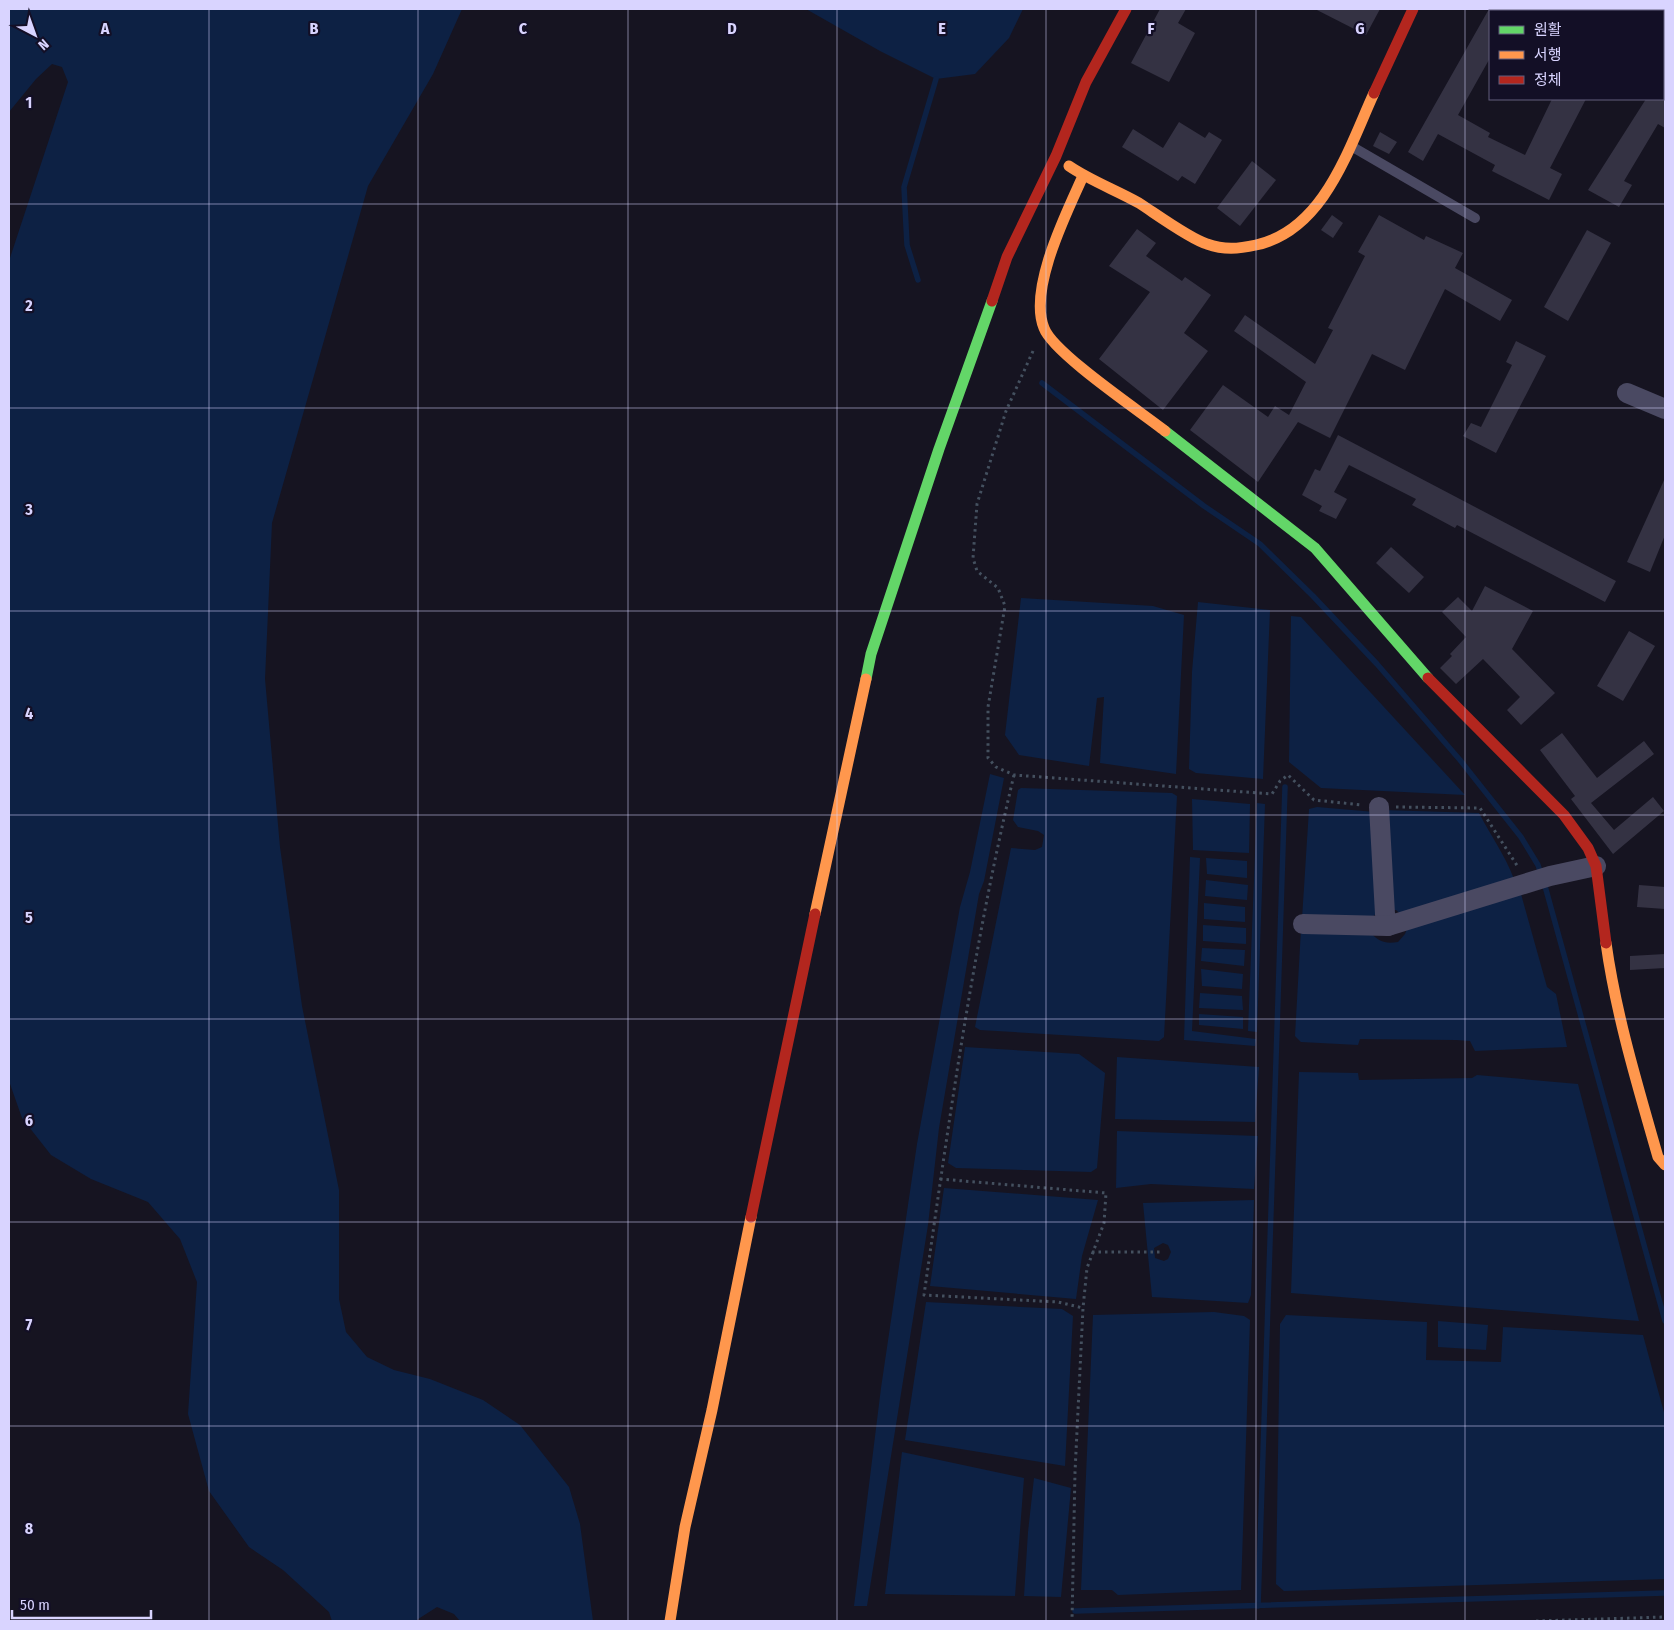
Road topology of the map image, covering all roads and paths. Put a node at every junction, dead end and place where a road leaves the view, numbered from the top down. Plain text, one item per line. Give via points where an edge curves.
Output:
1 (1126, 9) edge
2 (1413, 9) edge
3 (1350, 145) junction
4 (1056, 156) junction
5 (1083, 176) junction
6 (1475, 218) dead end
7 (1043, 329) junction
8 (1627, 393) dead end
9 (1665, 410) edge
10 (1014, 775) junction
11 (1379, 807) junction
12 (1596, 866) junction
13 (1536, 880) junction
14 (1303, 924) dead end
15 (1388, 926) junction
16 (1665, 1165) edge
17 (940, 1179) junction
18 (1092, 1252) junction
19 (1162, 1252) dead end
20 (1083, 1308) junction
21 (1665, 1617) edge
22 (670, 1621) edge
23 (1072, 1621) edge
24 (1536, 1621) edge

1 - 4 street via 1086,82
2 - 3 street
3 - 5 street via 1335,178 1312,211 1289,233 1266,243 1234,250 1206,244 1120,192
3 - 6 lane
4 - 5 street
4 - 22 street via 1007,257 871,654 762,1156 712,1410 685,1527
5 - 7 street via 1050,252 1041,303
7 - 10 path via 1006,411 977,504 973,558 977,571 998,588 1005,606 988,707 988,758 996,767
7 - 12 street via 1072,358 1315,548 1429,679 1564,816 1588,848
8 - 9 street
10 - 11 path via 1272,794 1288,775 1314,800
10 - 17 path via 996,849 961,1038
11 - 13 path via 1480,808 1516,862
11 - 15 street
12 - 13 street
12 - 16 street via 1610,973 1636,1080 1658,1156
13 - 15 street
14 - 15 street
17 - 18 path via 1106,1194 1104,1223
17 - 20 path via 924,1295 1058,1302
18 - 19 path
18 - 20 path
20 - 23 path via 1074,1472
21 - 24 path

